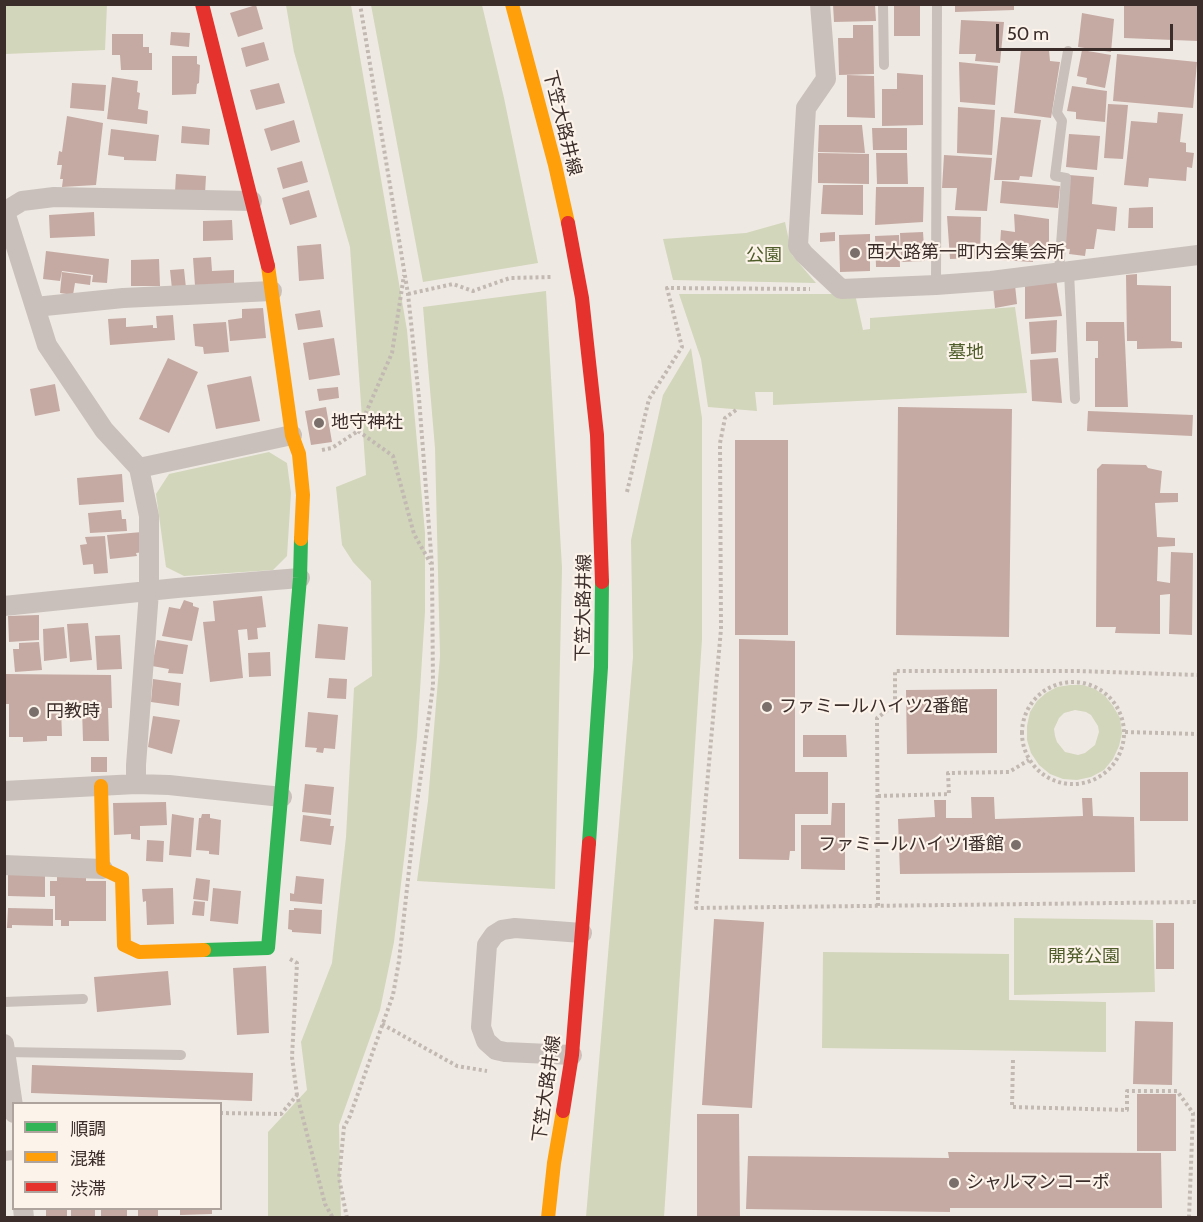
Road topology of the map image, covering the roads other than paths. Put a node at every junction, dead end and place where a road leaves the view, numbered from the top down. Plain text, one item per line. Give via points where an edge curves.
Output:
1 (202, 4) edge
2 (512, 4) edge
3 (820, 4) edge
4 (883, 4) edge
5 (937, 4) edge
6 (1068, 51) dead end
7 (884, 65) dead end
8 (252, 201) junction
9 (5, 212) edge
10 (1198, 255) edge
11 (1064, 272) junction
12 (936, 285) junction
13 (272, 291) junction
14 (35, 307) junction
15 (1075, 399) dead end
16 (292, 435) junction
17 (139, 468) junction
18 (300, 578) junction
19 (149, 592) junction
20 (4, 606) edge
21 (136, 784) junction
22 (101, 786) junction
23 (4, 791) edge
24 (282, 797) junction
25 (4, 864) edge
26 (104, 869) junction
27 (582, 933) junction
28 (83, 999) dead end
29 (4, 1002) edge
30 (5, 1048) edge
31 (181, 1055) dead end
32 (572, 1055) junction
33 (12, 1102) edge
34 (548, 1218) edge

1 - 8 street
2 - 27 street, 下笠大路井線 via 555,165 578,276 594,393 602,545 601,667
3 - 12 street via 826,79 806,108 798,246 841,289
4 - 7 lane
5 - 12 lane
6 - 11 lane via 1057,114 1062,121 1055,176 1066,178
8 - 9 street via 54,197 22,201
8 - 13 street
9 - 14 street
10 - 11 street
11 - 12 street
11 - 15 lane
13 - 14 street via 123,298
13 - 16 street
14 - 17 street via 47,345 104,430
16 - 17 street
16 - 18 street via 304,453
17 - 19 street via 149,516
18 - 19 street
18 - 24 street
19 - 20 street
19 - 21 street
21 - 22 street
21 - 24 street
22 - 23 street
22 - 26 street
24 - 26 street via 268,948 139,952 124,945 122,878
25 - 26 street
27 - 32 street, 下笠大路井線
27 - 32 street via 515,928 494,934 487,945 481,1027 486,1041 505,1052
28 - 29 lane
30 - 31 lane
30 - 33 street
32 - 34 street, 下笠大路井線

